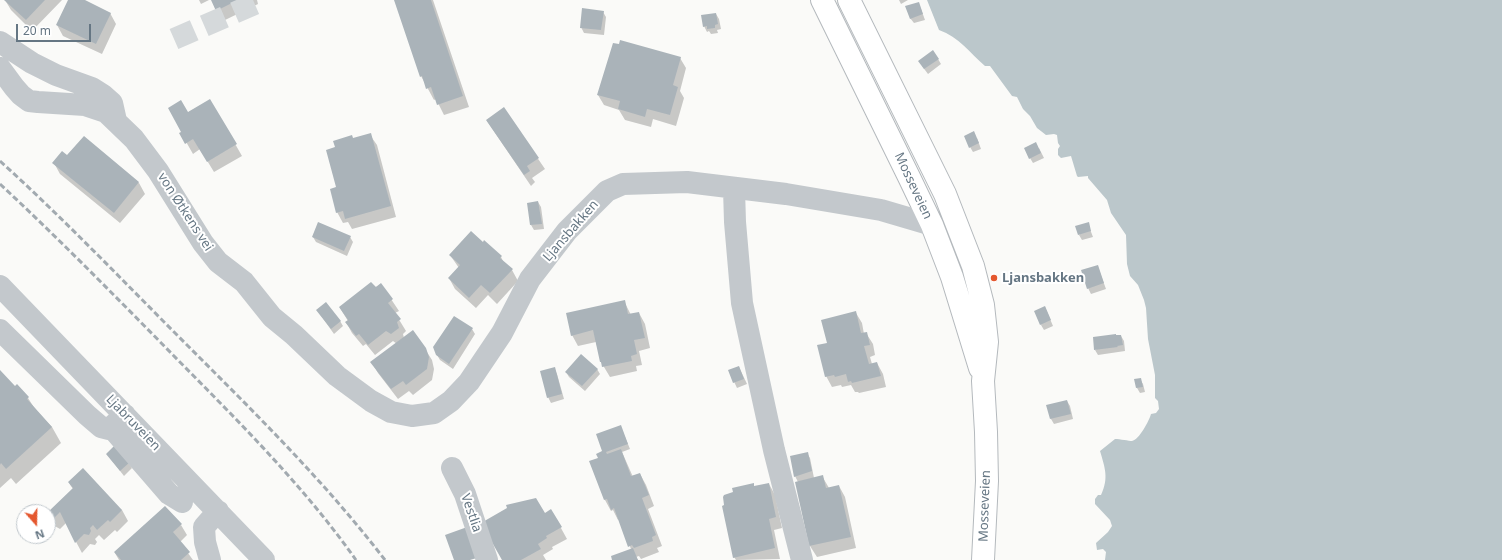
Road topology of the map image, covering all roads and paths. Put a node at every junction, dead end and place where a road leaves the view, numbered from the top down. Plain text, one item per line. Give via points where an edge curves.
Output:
1 (822, 0) edge
2 (850, 0) edge
3 (0, 42) edge
4 (0, 68) edge
5 (117, 122) junction
6 (734, 189) junction
7 (932, 225) junction
8 (0, 286) edge
9 (0, 330) edge
10 (983, 381) junction
11 (424, 415) joint
12 (119, 421) junction
13 (452, 468) dead end
14 (182, 502) dead end
15 (218, 511) junction
16 (210, 560) edge
17 (264, 560) edge
18 (487, 560) edge
19 (802, 560) edge
20 (984, 560) edge

1 - 7 highway, Mosseveien
2 - 10 highway, Mosseveien via 945,194 973,266 986,324
3 - 5 street via 32,63 103,95 112,103
4 - 5 street, von Øtkens vei via 17,91 29,101 85,105 106,112
5 - 11 street, von Øtkens vei via 134,139 158,171 218,262 244,282 272,317 337,376 371,402 392,412 412,416
6 - 7 street, Ljansbakken via 786,194 881,210
6 - 11 street, Ljansbakken via 679,183 623,184 607,192 568,231 530,279 502,333 469,382 451,401 434,413
6 - 19 street via 742,303 774,450
7 - 10 highway, Mosseveien via 952,276
8 - 12 street, Ljabruveien
9 - 12 street via 101,427 109,429
10 - 20 highway, Mosseveien via 987,481
12 - 14 street via 169,494
12 - 15 street, Ljabruveien
13 - 18 street, Vestlia
15 - 16 street via 204,527
15 - 17 street, Ljabruveien

